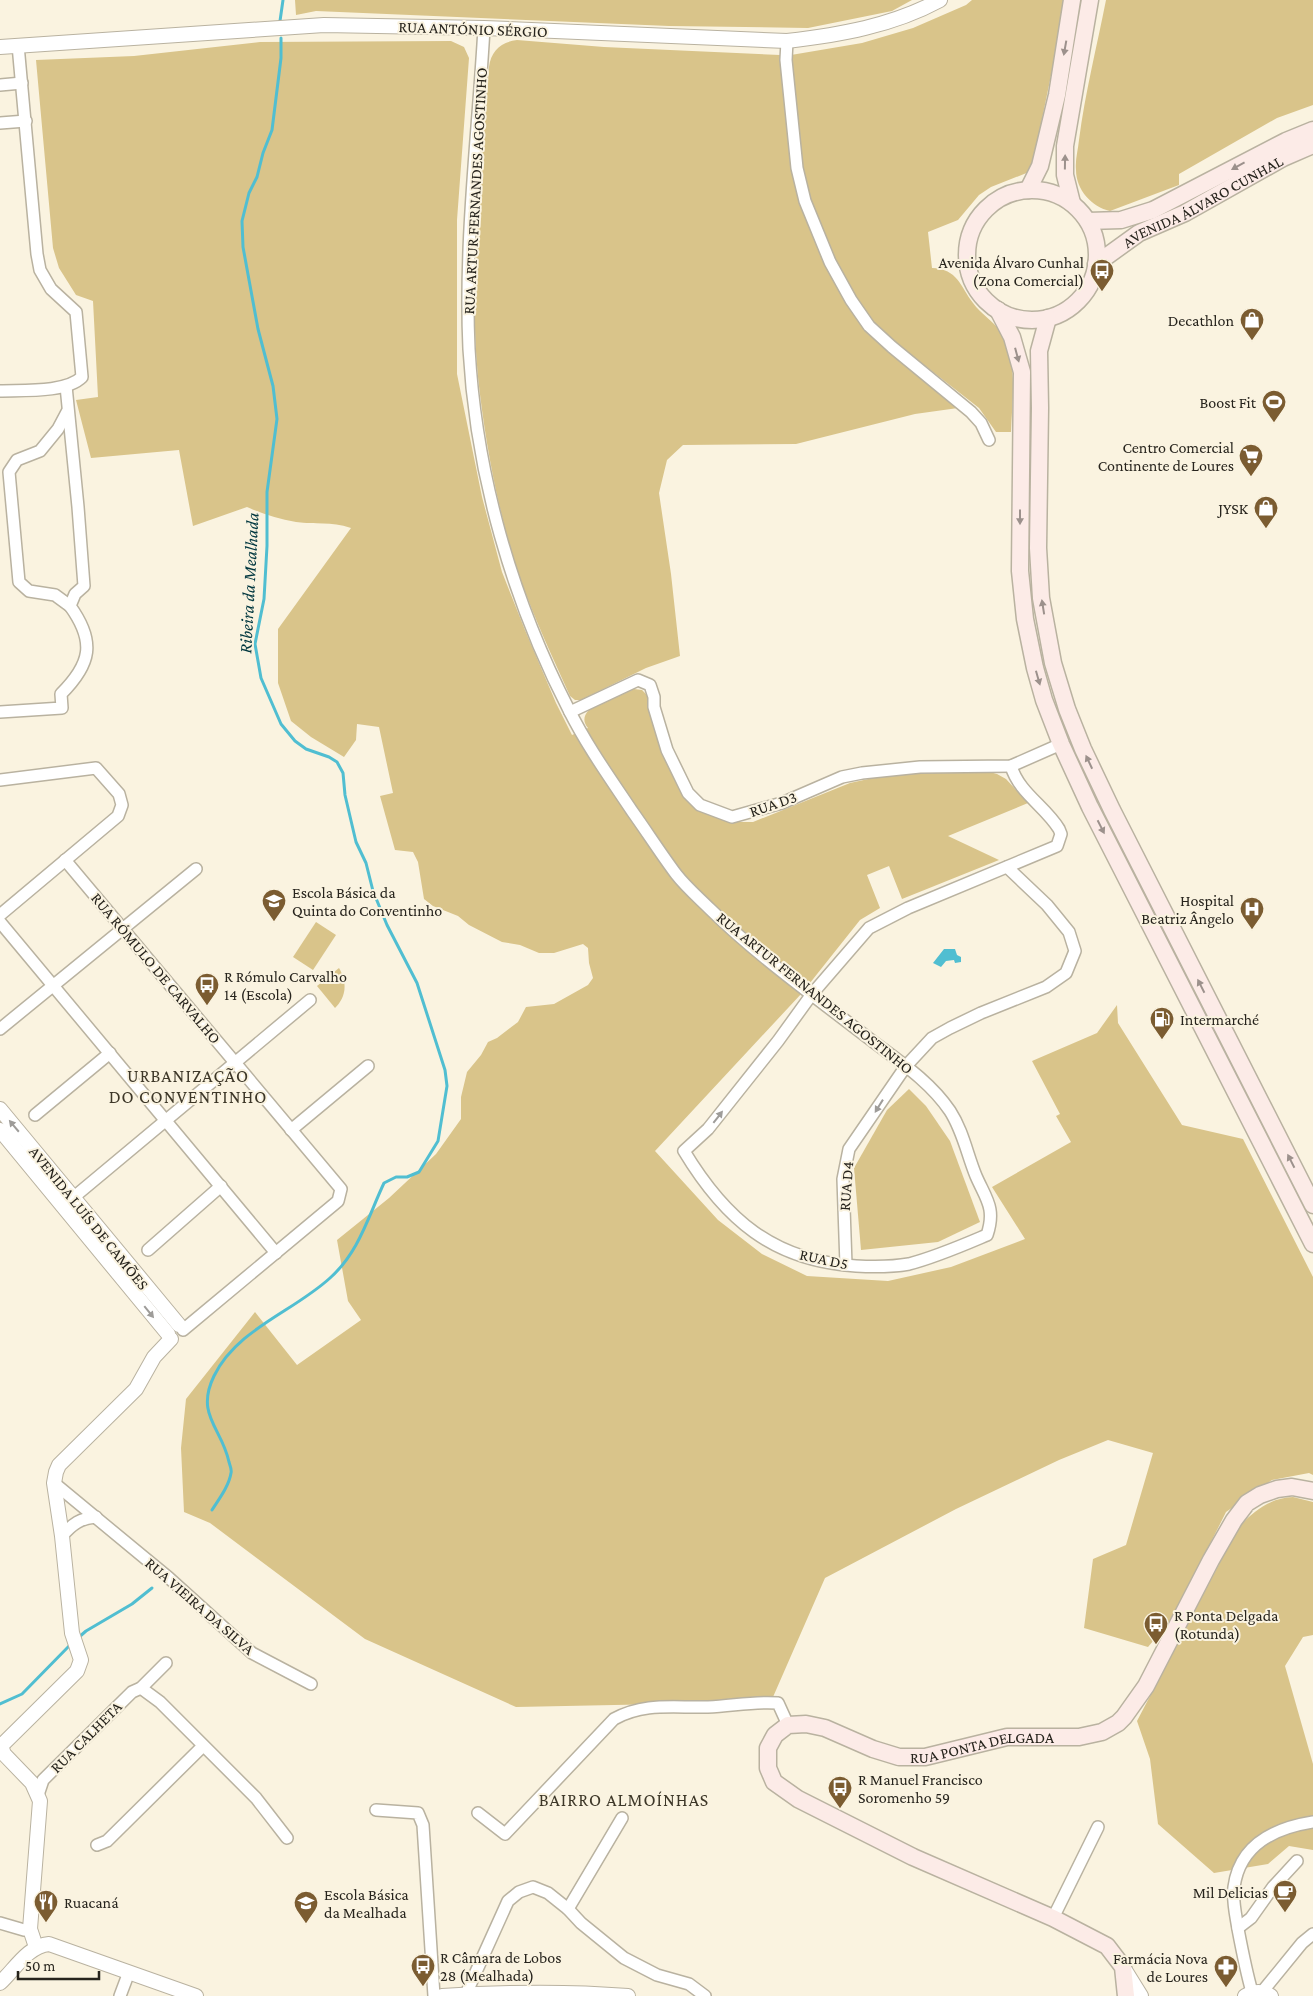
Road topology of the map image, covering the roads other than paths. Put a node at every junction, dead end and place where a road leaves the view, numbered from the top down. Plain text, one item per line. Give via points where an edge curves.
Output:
1 (940, 0) edge
2 (1072, 0) edge
3 (1090, 0) edge
4 (484, 28) junction
5 (786, 41) junction
6 (18, 45) junction
7 (0, 47) edge
8 (22, 83) junction
9 (0, 85) edge
10 (26, 121) junction
11 (0, 123) edge
12 (1313, 130) edge
13 (1313, 145) edge
14 (1028, 190) junction
15 (1072, 203) junction
16 (1088, 221) junction
17 (1096, 264) junction
18 (998, 310) junction
19 (1048, 318) junction
20 (66, 386) junction
21 (0, 391) edge
22 (67, 412) junction
23 (989, 440) dead end
24 (70, 606) junction
25 (0, 712) edge
26 (570, 712) junction
27 (1060, 744) junction
28 (1010, 766) junction
29 (0, 780) edge
30 (65, 860) junction
31 (1008, 867) junction
32 (196, 869) dead end
33 (0, 914) edge
34 (0, 922) edge
35 (123, 928) junction
36 (53, 985) junction
37 (812, 994) junction
38 (310, 1000) dead end
39 (0, 1028) edge
40 (110, 1053) junction
41 (235, 1063) junction
42 (368, 1066) dead end
43 (906, 1066) junction
44 (0, 1110) edge
45 (35, 1115) dead end
46 (166, 1120) junction
47 (0, 1130) edge
48 (292, 1130) junction
49 (221, 1186) junction
50 (68, 1202) junction
51 (1313, 1205) edge
52 (992, 1220) joint
53 (1313, 1244) edge
54 (148, 1250) dead end
55 (276, 1253) junction
56 (846, 1265) junction
57 (181, 1328) junction
58 (170, 1337) junction
59 (54, 1483) junction
60 (1313, 1491) edge
61 (96, 1517) junction
62 (62, 1536) junction
63 (166, 1662) dead end
64 (311, 1684) dead end
65 (141, 1688) junction
66 (788, 1725) junction
67 (203, 1746) junction
68 (38, 1795) junction
69 (376, 1810) dead end
70 (478, 1813) dead end
71 (622, 1818) dead end
72 (1313, 1822) edge
73 (1098, 1826) dead end
74 (287, 1838) dead end
75 (97, 1845) dead end
76 (1296, 1860) dead end
77 (568, 1909) junction
78 (1053, 1918) junction
79 (0, 1923) edge
80 (1238, 1928) junction
81 (30, 1929) junction
82 (1313, 1934) edge
83 (36, 1947) junction
84 (1123, 1967) junction
85 (129, 1972) junction
86 (0, 1983) edge
87 (1263, 1992) edge
88 (466, 1994) junction
89 (120, 1996) edge
90 (196, 1996) edge
91 (434, 1996) edge
92 (442, 1996) edge
93 (628, 1996) edge
94 (705, 1996) edge
95 (1126, 1996) edge
96 (1141, 1996) edge

1 - 5 street, RUA ANTÓNIO SÉRGIO via 882,24
2 -> 14 main road via 1057,95 1040,166
15 -> 3 main road via 1065,175 1065,146
4 - 5 street, RUA ANTÓNIO SÉRGIO
4 - 6 street, RUA ANTÓNIO SÉRGIO via 324,25
4 - 26 street, RUA ARTUR FERNANDES AGOSTINHO via 468,276 473,396 501,541 525,614
5 - 23 street via 797,168 805,201 830,262 869,326 971,412
6 - 7 street, RUA ANTÓNIO SÉRGIO
6 - 8 street
8 - 9 street
8 - 10 street
10 - 11 street
10 - 20 street via 40,270 51,289 76,312 82,377
12 -> 16 main road, AVENIDA ÁLVARO CUNHAL via 1153,210 1121,220
13 - 17 main road, AVENIDA ÁLVARO CUNHAL via 1138,233
14 - 15 main road via 1044,190
14 - 18 main road via 1006,195 987,207 974,225 967,246 966,261 973,283 986,301
15 - 16 main road
16 - 17 main road via 1098,242
17 - 19 main road via 1089,286 1080,298 1066,310
18 - 19 main road via 1031,320
18 -> 27 main road via 1012,337 1022,372 1020,571 1025,619 1037,676
51 -> 19 main road via 1112,810 1083,749 1060,685 1044,615 1038,548 1038,351
20 - 21 street
20 - 22 street
22 - 24 street via 84,586 75,594
22 - 24 street via 40,452 17,460 10,472 19,582 29,591 55,595
24 - 25 street via 81,622 88,645 84,666 61,694 62,708
26 - 28 street, RUA D3 via 638,680 650,684 667,750 688,793 700,805 732,817 782,803 842,777 862,773 920,767
26 - 37 street, RUA ARTUR FERNANDES AGOSTINHO via 605,771 678,877 734,932
27 - 28 street, RUA D3
27 -> 53 main road
28 - 31 street via 1014,777 1061,834 1053,848
29 - 30 street via 96,768 119,794 122,805 118,816
30 - 33 street
30 - 35 street, RUA RÓMULO DE CARVALHO
31 - 37 street via 908,908 869,928
31 - 43 street, RUA D4 via 1047,904 1069,932 1075,951 1066,973 1046,987 981,1013 932,1038
32 - 35 street
34 - 36 street
35 - 36 street
35 - 41 street, RUA RÓMULO DE CARVALHO
36 - 39 street
36 - 40 street
37 - 43 street, RUA ARTUR FERNANDES AGOSTINHO
56 -> 37 street, RUA D5 via 826,1263 767,1241 718,1201 684,1151 708,1130
38 - 41 street
40 - 45 street
40 - 46 street
41 - 46 street
41 - 48 street, RUA RÓMULO DE CARVALHO
42 - 48 street
43 - 52 street, RUA ARTUR FERNANDES AGOSTINHO via 931,1087 951,1114 990,1205
43 -> 56 street, RUA D4 via 849,1149 843,1179
50 -> 44 street, AVENIDA LUÍS DE CAMÕES
46 - 49 street
46 - 50 street
47 - 50 street, AVENIDA LUÍS DE CAMÕES
48 - 55 street, RUA RÓMULO DE CARVALHO via 341,1189 338,1201
49 - 54 street
49 - 55 street
50 - 57 street, AVENIDA LUÍS DE CAMÕES
50 -> 58 street, AVENIDA LUÍS DE CAMÕES
52 - 56 street, RUA D5 via 987,1235 908,1264
55 - 57 street, RUA RÓMULO DE CARVALHO
57 - 58 street via 174,1324 169,1327
58 - 59 street via 136,1389 59,1465
59 - 61 street, RUA VIEIRA DA SILVA
59 - 62 street
60 - 66 main road, RUA PONTA DELGADA via 1292,1487 1277,1489 1247,1503 1220,1544 1146,1686 1124,1717 1102,1732 1079,1737 1008,1737 948,1753 899,1757 825,1728
61 - 62 street via 76,1523
61 - 64 street, RUA VIEIRA DA SILVA via 252,1653
62 - 68 street via 72,1633 81,1664 1,1746
63 - 65 street, RUA CALHETA
65 - 67 street via 160,1702
65 - 68 street, RUA CALHETA via 132,1692 43,1780
66 - 70 street via 778,1703 759,1701 628,1711 614,1719 505,1834
66 - 78 main road via 775,1735 768,1748 768,1768 774,1782 798,1799 949,1874
67 - 74 street via 256,1798
67 - 75 street via 107,1841
68 - 81 street, RUA CALHETA
69 - 91 street via 418,1813 423,1825
71 - 77 street
72 - 80 street via 1267,1835 1249,1851 1237,1870 1234,1888
73 - 78 street
76 - 80 street via 1251,1918
77 - 88 street via 548,1893 533,1888 508,1901
77 - 94 street via 624,1958 657,1975 689,1984
78 - 84 main road via 1107,1946
79 - 81 street
80 - 87 street
81 - 83 street, RUA CALHETA
82 - 87 street
83 - 85 street via 55,1945
83 - 86 street
84 - 95 main road
84 - 96 street
85 - 89 street
85 - 90 street
88 - 92 street
88 - 93 street via 536,1992

